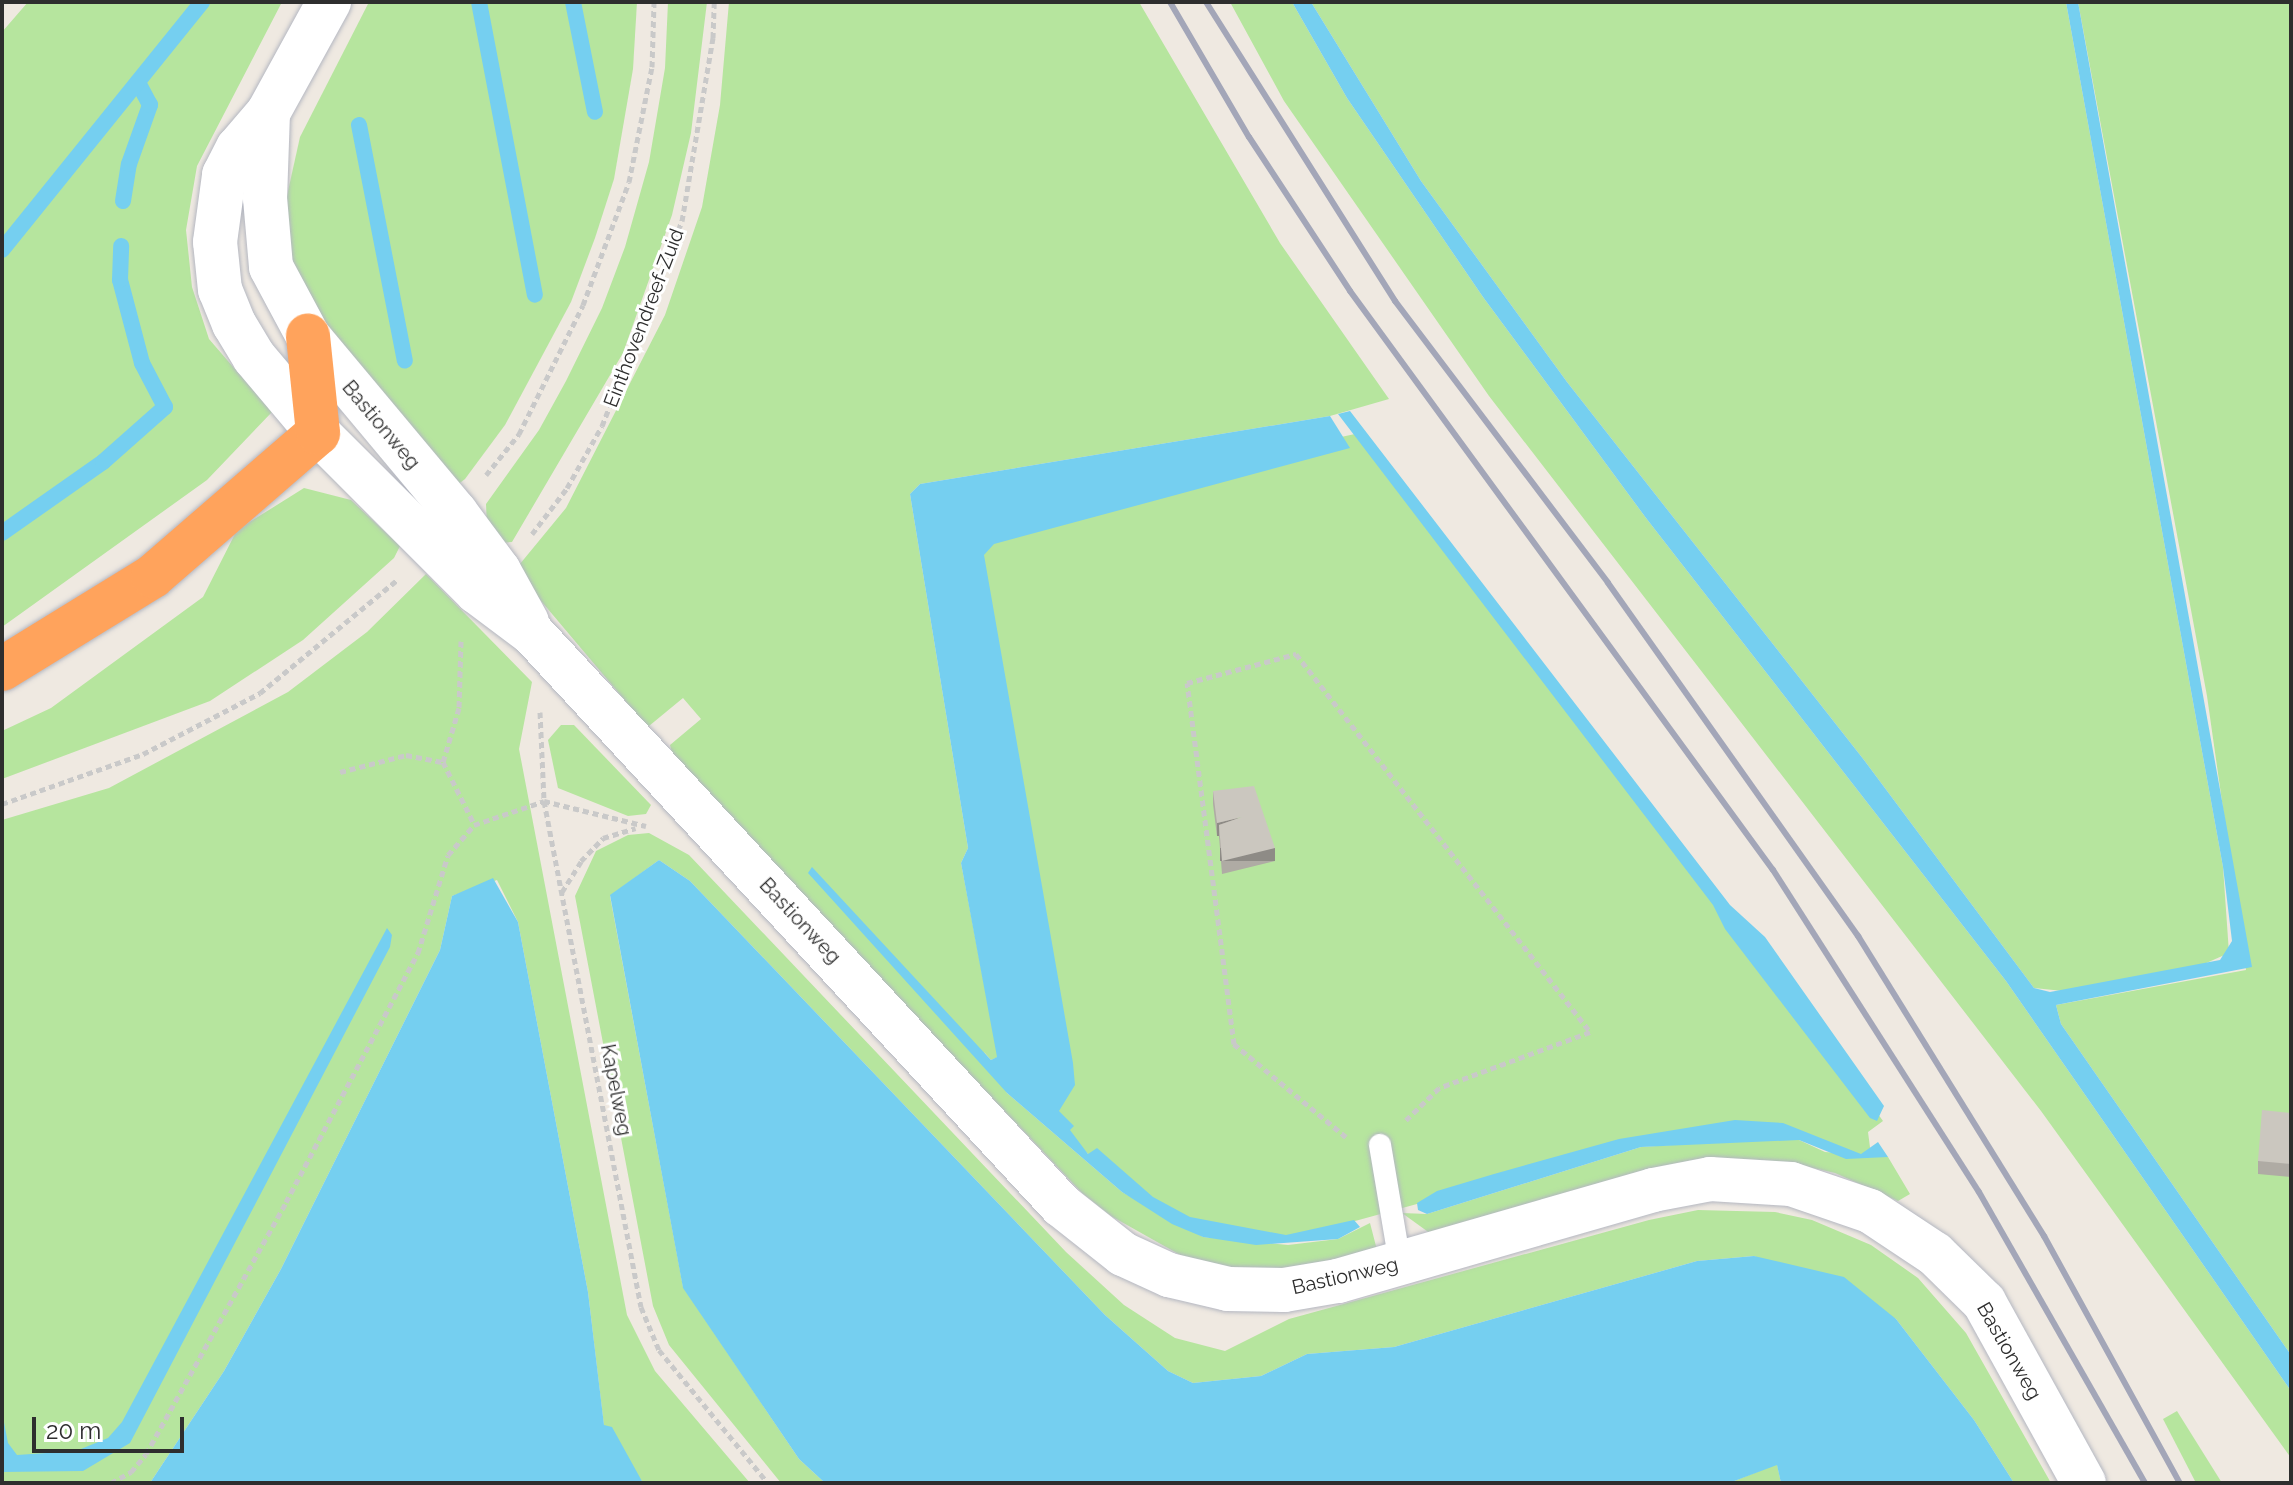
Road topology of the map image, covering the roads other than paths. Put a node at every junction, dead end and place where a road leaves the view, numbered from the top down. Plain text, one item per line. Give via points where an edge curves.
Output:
1 (329, 2) edge
2 (268, 113) junction
3 (308, 336) junction
4 (318, 433) junction
5 (488, 581) junction
6 (2, 669) edge
7 (1380, 1145) road end
8 (1400, 1263) junction
9 (2084, 1483) edge

1 - 2 street
2 - 3 street via 265,198 271,267
2 - 4 street via 238,148 224,175 215,242 220,290 254,357
3 - 4 highway
3 - 5 street, Bastionweg via 456,513
4 - 5 street, Bastionweg via 428,546
4 - 6 highway via 153,576
5 - 8 street, Bastionweg via 1061,1205 1123,1254 1169,1275 1228,1289 1284,1290
7 - 8 lane
8 - 9 street, Bastionweg via 1653,1190 1710,1179 1791,1184 1870,1211 1935,1254 1984,1302

